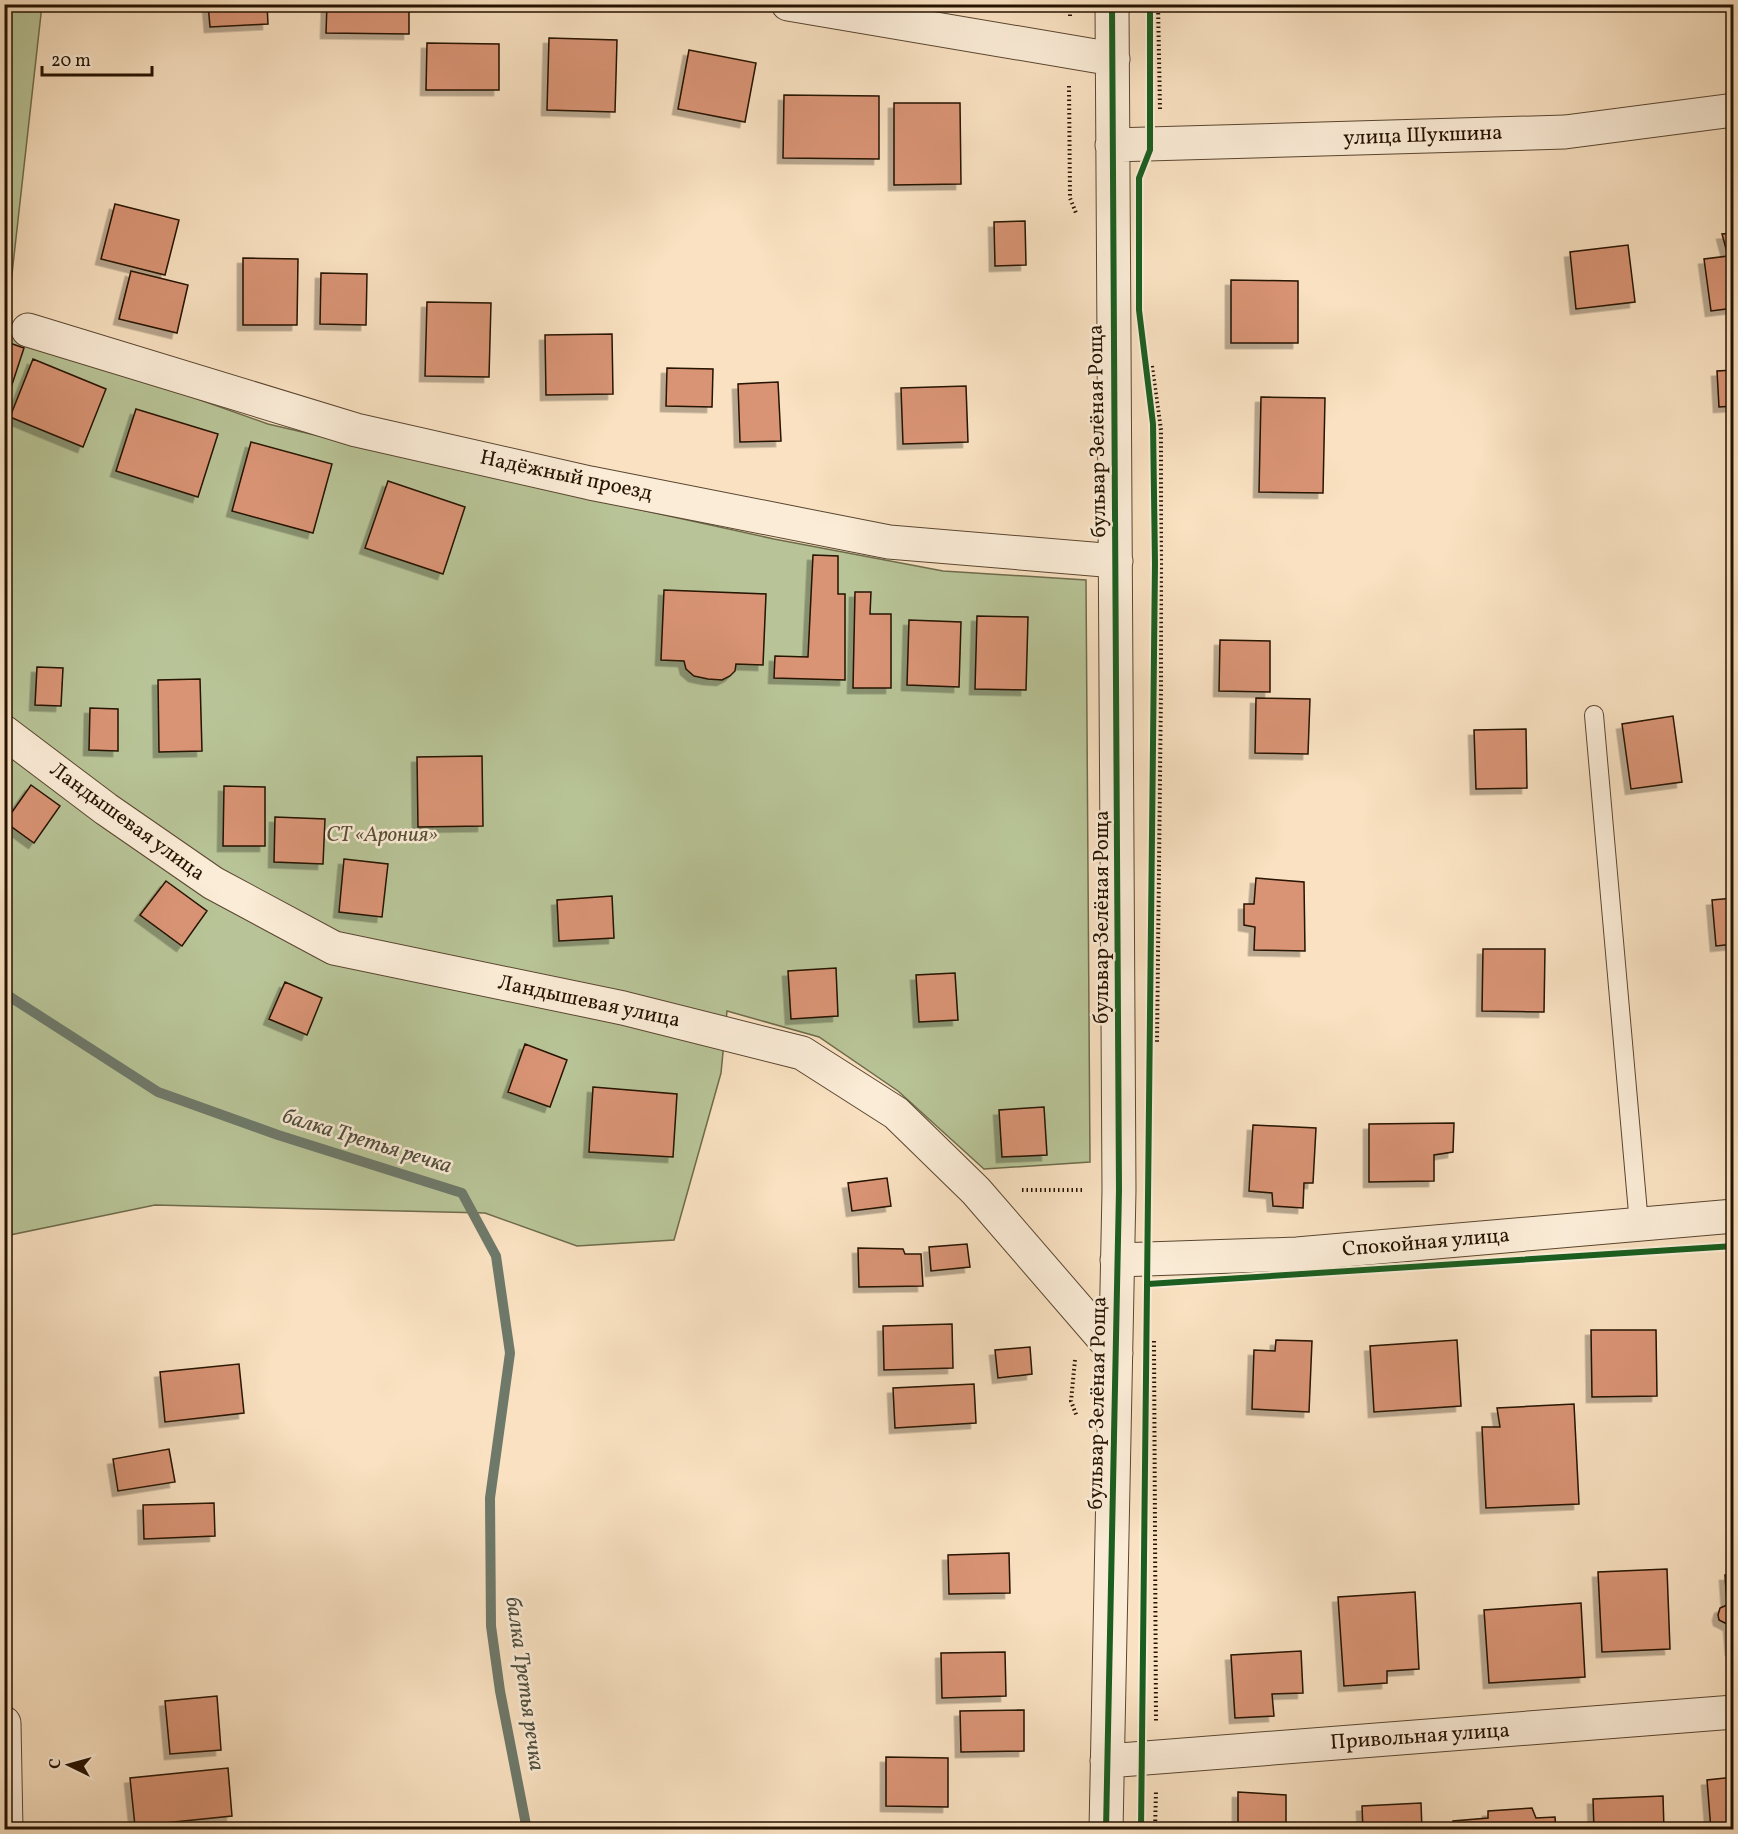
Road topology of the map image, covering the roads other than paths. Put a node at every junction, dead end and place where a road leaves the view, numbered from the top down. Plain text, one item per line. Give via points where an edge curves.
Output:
1 (788, 4) edge
2 (1112, 4) edge
3 (1113, 58) junction
4 (1734, 110) edge
5 (1112, 146) junction
6 (28, 330) dead end
7 (1116, 561) junction
8 (1594, 715) dead end
9 (4, 732) edge
10 (1734, 1216) edge
11 (1639, 1224) junction
12 (1118, 1260) junction
13 (1116, 1353) junction
14 (1734, 1712) edge
15 (4, 1723) edge
16 (1107, 1761) junction
17 (6, 1830) edge
18 (1106, 1830) edge

1 - 3 street
2 - 3 street, бульвар Зелёная Роща
3 - 5 street, бульвар Зелёная Роща
4 - 5 street, улица Шукшина via 1565,132
5 - 7 street, бульвар Зелёная Роща
6 - 7 street, Надёжный проезд via 356,430 590,483 889,542
7 - 12 street, бульвар Зелёная Роща
8 - 11 lane
9 - 13 street, Ландышевая улица via 213,883 334,948 623,1008 802,1053 896,1113 976,1191
10 - 11 street, Спокойная улица
11 - 12 street, Спокойная улица via 1297,1254
12 - 13 street, бульвар Зелёная Роща
13 - 16 street, бульвар Зелёная Роща
14 - 16 street, Привольная улица
15 - 17 street
16 - 18 street, бульвар Зелёная Роща

